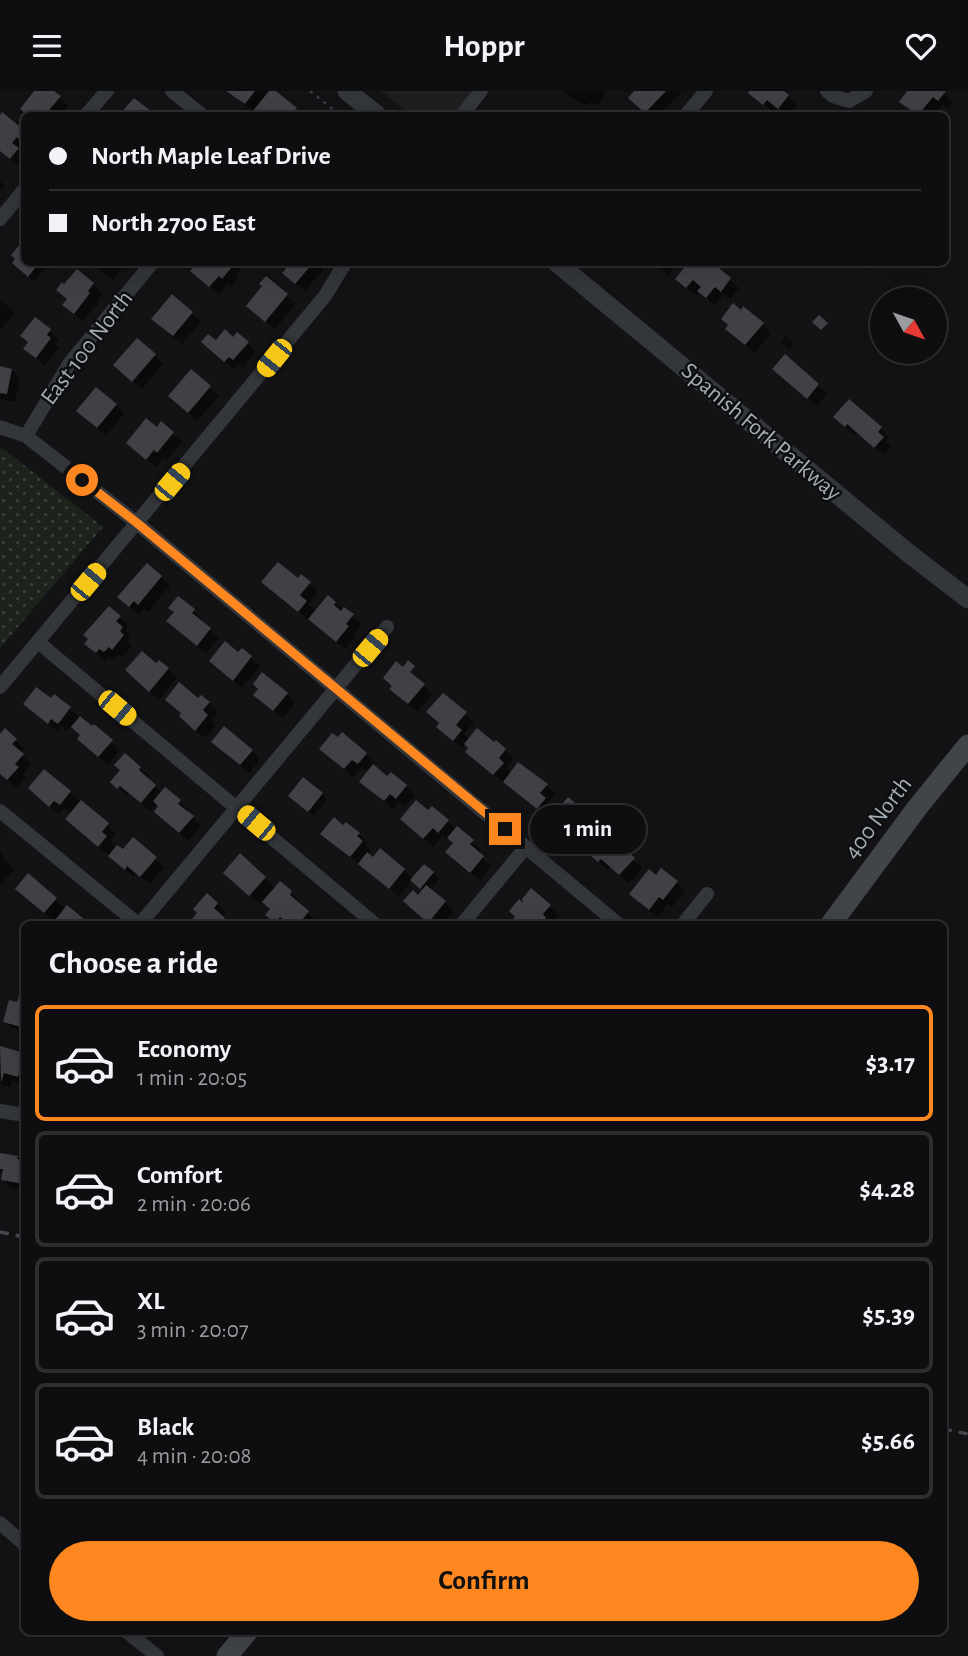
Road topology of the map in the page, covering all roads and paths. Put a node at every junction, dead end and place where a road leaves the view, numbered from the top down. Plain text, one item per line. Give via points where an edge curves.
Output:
1 (107, 91) edge
2 (172, 91) edge
3 (310, 91) edge
4 (347, 91) edge
5 (481, 91) edge
6 (706, 91) edge
7 (827, 91) edge
8 (866, 91) edge
9 (89, 112) edge
10 (198, 112) edge
11 (336, 112) edge
12 (373, 112) edge
13 (464, 112) edge
14 (688, 112) edge
15 (21, 194) edge
16 (0, 219) edge
17 (150, 266) edge
18 (343, 266) edge
19 (560, 266) edge
20 (0, 427) edge
21 (26, 436) junction
22 (137, 523) junction
23 (968, 599) edge
24 (387, 628) dead end
25 (38, 642) junction
26 (0, 687) edge
27 (336, 688) junction
28 (968, 745) edge
29 (968, 763) edge
30 (236, 807) junction
31 (0, 811) edge
32 (526, 847) junction
33 (708, 894) dead end
34 (135, 921) edge
35 (141, 921) edge
36 (371, 921) edge
37 (465, 921) edge
38 (614, 921) edge
39 (686, 921) edge
40 (833, 921) edge
41 (847, 921) edge
42 (0, 1111) edge
43 (21, 1114) edge
44 (0, 1524) edge
45 (21, 1542) edge
46 (131, 1635) edge
47 (245, 1635) edge
48 (157, 1656) edge
49 (227, 1656) edge

1 - 9 street
2 - 10 street
3 - 11 path
4 - 12 street
5 - 13 street
6 - 14 street
7 - 8 street via 849,101
15 - 16 street
17 - 21 street, East 100 North via 64,371
18 - 22 street via 326,296
19 - 23 street, Spanish Fork Parkway
20 - 21 street
21 - 22 street
22 - 25 street
22 - 27 street
24 - 27 street
25 - 26 street
25 - 30 street
27 - 30 street
27 - 32 street
28 - 40 main road, 400 North
29 - 41 main road, 400 North
30 - 35 street
30 - 36 street
31 - 34 street
32 - 37 street
32 - 38 street
33 - 39 street
42 - 43 street
44 - 45 street
46 - 48 street
47 - 49 main road

